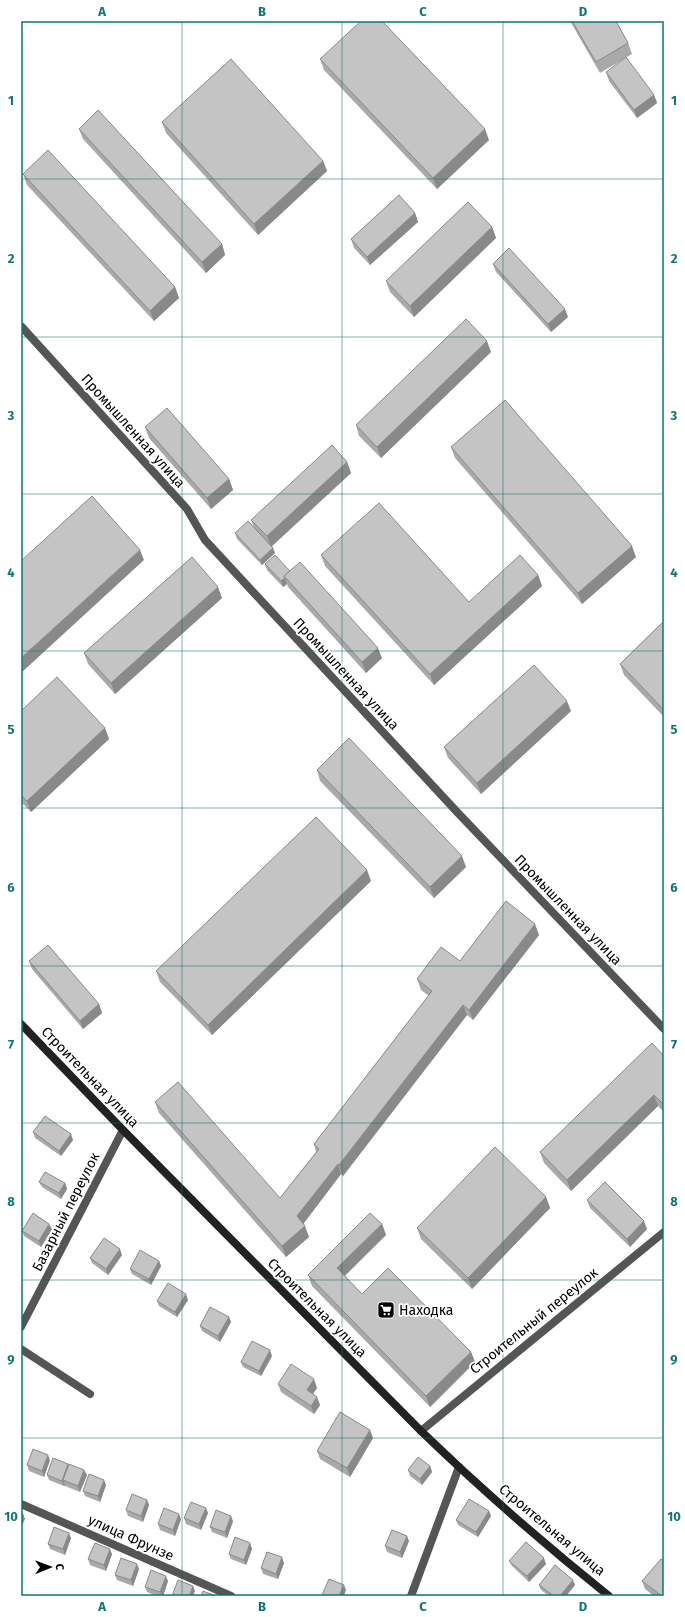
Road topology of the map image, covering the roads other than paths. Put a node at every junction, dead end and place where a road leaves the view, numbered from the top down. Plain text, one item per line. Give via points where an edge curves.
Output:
1 (21, 326) edge
2 (21, 1024) edge
3 (664, 1029) edge
4 (123, 1130) junction
5 (664, 1232) edge
6 (21, 1327) edge
7 (21, 1349) edge
8 (90, 1394) dead end
9 (421, 1431) junction
10 (459, 1468) junction
11 (21, 1504) edge
12 (231, 1596) edge
13 (411, 1596) edge
14 (609, 1596) edge

1 - 3 street, Промышленная улица via 187,509 205,540 458,813
2 - 4 main road, Строительная улица
4 - 6 street, Базарный переулок
4 - 9 main road, Строительная улица
5 - 9 street, Строительный переулок
7 - 8 street
9 - 10 main road, Строительная улица
10 - 13 street
10 - 14 main road, Строительная улица via 555,1553
11 - 12 street, улица Фрунзе

